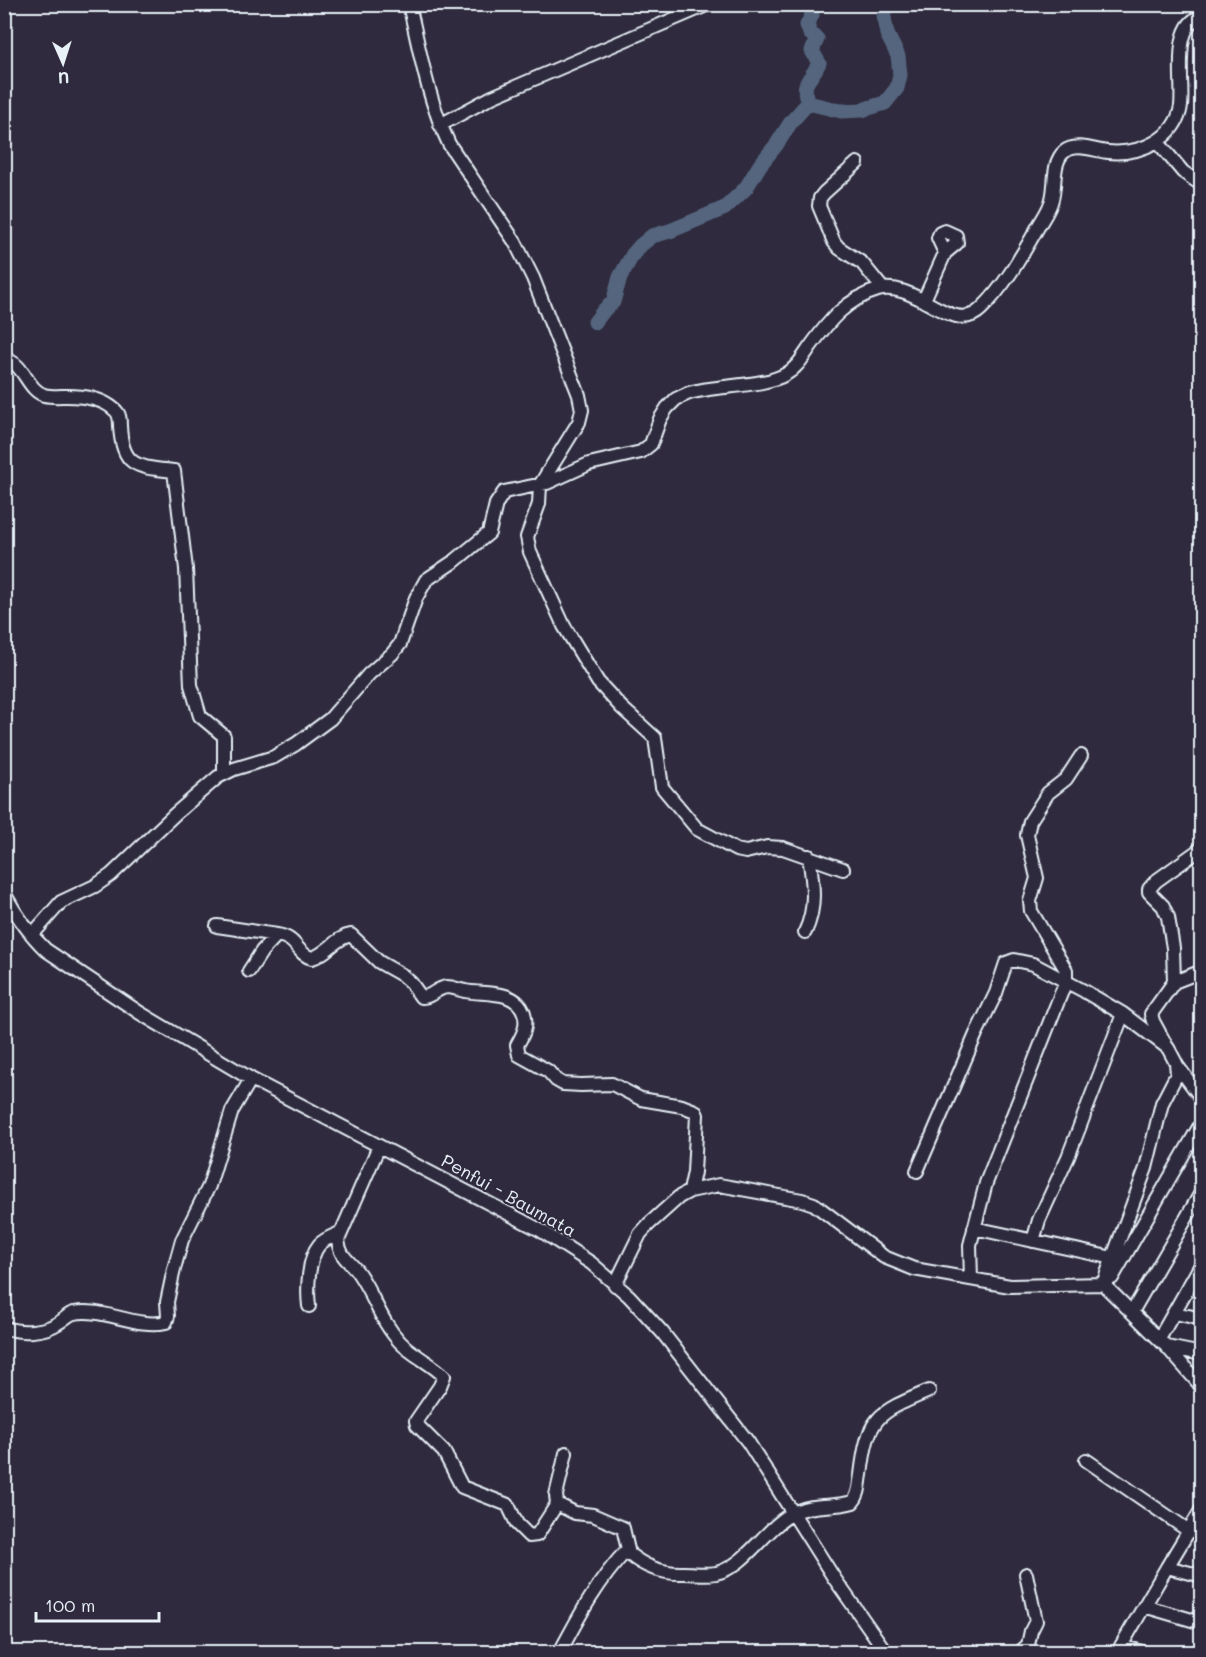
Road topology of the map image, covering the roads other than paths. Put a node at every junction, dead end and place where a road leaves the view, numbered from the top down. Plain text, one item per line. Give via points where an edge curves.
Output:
1 (409, 4) edge
2 (709, 4) edge
3 (1202, 16) edge
4 (440, 125) junction
5 (1157, 141) junction
6 (857, 163) dead end
7 (1202, 185) edge
8 (945, 253) dead end
9 (883, 289) junction
10 (924, 300) junction
11 (4, 359) edge
12 (540, 484) junction
13 (1081, 756) dead end
14 (224, 773) junction
15 (1202, 848) edge
16 (809, 856) junction
17 (843, 869) dead end
18 (4, 893) edge
19 (217, 926) dead end
20 (806, 932) dead end
21 (32, 935) junction
22 (277, 935) junction
23 (249, 971) dead end
24 (1202, 971) edge
25 (1066, 981) junction
26 (1173, 982) junction
27 (1123, 1014) junction
28 (1168, 1048) junction
29 (1176, 1063) junction
30 (251, 1079) junction
31 (1202, 1099) edge
32 (1202, 1122) edge
33 (379, 1146) junction
34 (917, 1171) dead end
35 (690, 1191) junction
36 (1202, 1191) edge
37 (974, 1228) junction
38 (340, 1233) junction
39 (1033, 1241) junction
40 (1113, 1258) junction
41 (1202, 1263) edge
42 (971, 1279) junction
43 (1197, 1283) edge
44 (615, 1285) junction
45 (1105, 1286) junction
46 (309, 1306) dead end
47 (1132, 1312) junction
48 (1175, 1312) junction
49 (1202, 1319) edge
50 (4, 1327) edge
51 (1163, 1343) junction
52 (1202, 1354) edge
53 (1202, 1387) edge
54 (929, 1390) dead end
55 (566, 1453) dead end
56 (1086, 1460) dead end
57 (557, 1504) junction
58 (794, 1512) junction
59 (1200, 1514) edge
60 (1189, 1531) junction
61 (627, 1550) junction
62 (1167, 1567) junction
63 (1026, 1574) dead end
64 (1202, 1576) edge
65 (1144, 1606) junction
66 (1202, 1623) edge
67 (1119, 1649) edge
68 (561, 1653) edge
69 (886, 1653) edge
70 (1020, 1653) edge
71 (1142, 1653) edge

1 - 4 street
2 - 4 street via 492,97
3 - 5 street via 1191,21 1184,32 1179,116
4 - 12 street via 521,254 580,400 579,422
5 - 7 street via 1183,171
5 - 10 street via 1124,152 1067,150 1058,163 1050,207 1005,281 982,309 972,316 956,317
6 - 9 street via 824,193 819,206 837,246 862,263
8 - 10 street
9 - 10 street via 901,290
9 - 12 street via 841,309 800,362 784,375 688,393 667,408 646,449 589,464
11 - 14 street via 20,368 42,394 83,396 112,407 119,416 122,448 130,461 142,467 174,471 186,569 189,677 200,716 224,736
12 - 14 street via 501,495 487,536 426,580 400,644 330,719 274,757
12 - 16 street via 539,504 527,537 530,552 564,626 598,682 655,738 659,779 664,790 701,832 736,849 746,852 776,847
13 - 25 street via 1066,779 1048,793 1033,814 1027,835 1036,878 1031,911 1066,969
14 - 21 street via 111,875 61,902
15 - 26 street via 1149,890 1168,917
16 - 17 street
16 - 20 street via 814,900
18 - 21 street, Penfui - Baumata
19 - 22 street
21 - 30 street, Penfui - Baumata via 46,950 140,1013
22 - 23 street
22 - 35 street via 288,937 304,955 312,958 351,935 379,962 402,975 421,996 427,997 445,987 514,999 525,1021 517,1045 519,1055 556,1080 570,1085 612,1084 641,1099 693,1109 697,1114
24 - 26 street
25 - 27 street
25 - 34 street via 1033,964 1014,960 1006,963
25 - 37 street via 986,1183
26 - 28 street via 1151,1014
27 - 28 street
27 - 39 street
28 - 29 street
29 - 31 street
29 - 40 street via 1177,1074 1162,1103 1146,1168
30 - 33 street, Penfui - Baumata
30 - 50 street via 232,1111 209,1186 182,1240 166,1322 80,1312 45,1328 24,1331
32 - 45 street
33 - 38 street
33 - 44 street, Penfui - Baumata via 540,1230 572,1249
35 - 42 street via 727,1185 802,1200 820,1208 884,1257 914,1269
35 - 44 street via 640,1234
36 - 47 street
37 - 39 street
37 - 42 street
38 - 46 street via 321,1243 316,1251 307,1287
38 - 57 street via 339,1248 344,1259 358,1272 391,1332 444,1376 416,1422 444,1452 460,1484 508,1506 529,1536 537,1535
39 - 40 street
40 - 45 street
41 - 43 street
42 - 45 street via 1017,1286
43 - 48 street
44 - 58 street, Penfui - Baumata via 679,1353 748,1442
45 - 47 street
47 - 51 street
48 - 49 street
48 - 51 street
51 - 52 street
51 - 53 street
54 - 58 street via 892,1407 877,1419 868,1434 853,1502 811,1506
55 - 57 street
56 - 60 street
57 - 61 street via 620,1526 626,1532
58 - 61 street via 776,1523 739,1562 718,1573 669,1574 653,1570
58 - 69 street, Penfui - Baumata
59 - 60 street
60 - 62 street
61 - 68 street via 581,1614
62 - 64 street
62 - 65 street
63 - 70 street via 1036,1621 1028,1645
65 - 66 street
65 - 67 street
67 - 71 street

